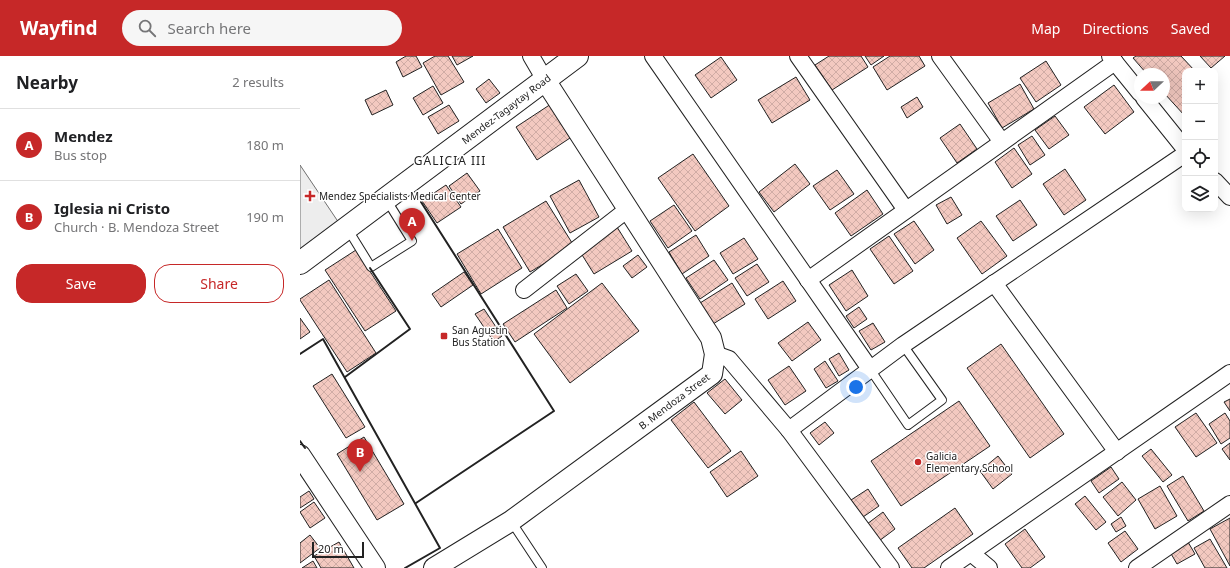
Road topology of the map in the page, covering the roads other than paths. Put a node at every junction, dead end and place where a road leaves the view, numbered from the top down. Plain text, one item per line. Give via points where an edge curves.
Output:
1 (531, 56) edge
2 (577, 56) edge
3 (653, 56) edge
4 (798, 56) edge
5 (940, 56) edge
6 (1112, 59) edge
7 (545, 80) junction
8 (1134, 86) edge
9 (1149, 104) edge
10 (1002, 142) junction
11 (1182, 145) edge
12 (1182, 156) edge
13 (1218, 184) edge
14 (1230, 197) edge
15 (386, 198) junction
16 (628, 209) junction
17 (906, 210) junction
18 (347, 227) junction
19 (300, 263) edge
20 (808, 280) junction
21 (994, 283) junction
22 (524, 290) dead end
23 (904, 345) junction
24 (715, 354) junction
25 (870, 369) junction
26 (1230, 373) edge
27 (789, 430) junction
28 (1117, 452) junction
29 (300, 455) edge
30 (1230, 504) edge
31 (511, 521) junction
32 (971, 553) junction
33 (375, 568) edge
34 (434, 568) edge
35 (542, 568) edge
36 (891, 568) edge
37 (949, 568) edge
38 (989, 568) edge
39 (1137, 568) edge

1 - 7 street
2 - 7 main road, Mendez-Tagaytay Road
3 - 20 street
4 - 17 street
5 - 10 street
6 - 8 street
6 - 10 street
7 - 15 main road, Mendez-Tagaytay Road
7 - 16 street, B. Mendoza Street
9 - 11 street
10 - 17 street
12 - 21 street
13 - 14 street
15 - 18 main road, Mendez-Tagaytay Road
15 - 18 lane via 412,241 371,267
16 - 22 street
16 - 24 street, B. Mendoza Street via 711,338
17 - 20 street
18 - 19 main road, Mendez-Tagaytay Road
20 - 25 street
21 - 23 street
21 - 28 street
23 - 25 street
23 - 25 lane via 942,400 908,425
24 - 27 street via 729,359
24 - 31 street, B. Mendoza Street via 712,374
25 - 27 street
26 - 28 street
27 - 36 street
28 - 32 street
29 - 33 street
30 - 39 street
31 - 34 street, B. Mendoza Street
31 - 35 lane
32 - 37 street
32 - 38 street

